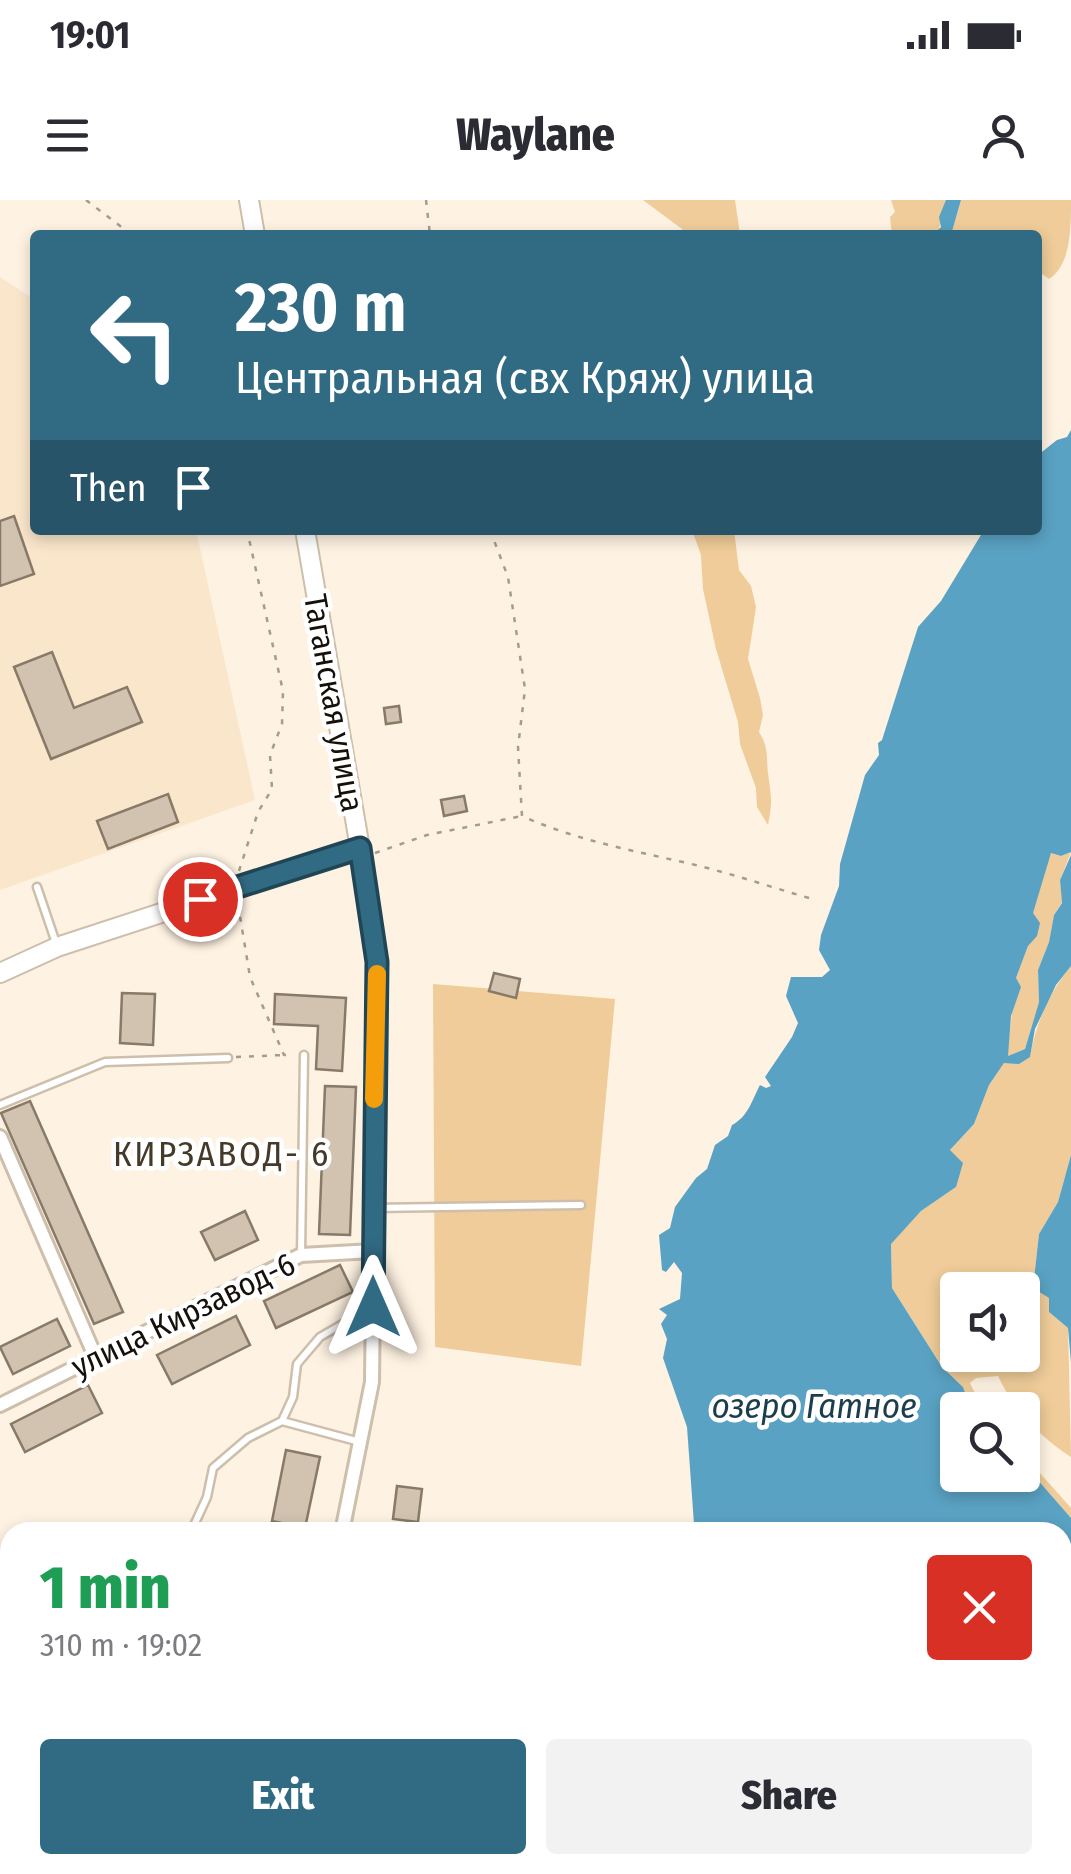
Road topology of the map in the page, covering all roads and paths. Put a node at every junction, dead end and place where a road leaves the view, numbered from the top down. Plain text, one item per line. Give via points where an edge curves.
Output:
1 (86, 200) edge
2 (249, 200) edge
3 (426, 200) edge
4 (125, 230) edge
5 (254, 230) edge
6 (429, 230) edge
7 (249, 535) edge
8 (305, 535) edge
9 (492, 535) edge
10 (522, 816) junction
11 (360, 848) junction
12 (38, 887) dead end
13 (236, 887) junction
14 (816, 900) dead end
15 (57, 947) junction
16 (0, 973) edge
17 (284, 1054) junction
18 (304, 1055) joint
19 (228, 1058) joint
20 (0, 1105) edge
21 (0, 1137) edge
22 (581, 1204) dead end
23 (374, 1208) junction
24 (373, 1251) junction
25 (301, 1255) junction
26 (373, 1307) junction
27 (95, 1356) junction
28 (0, 1406) edge
29 (282, 1421) junction
30 (360, 1442) junction
31 (196, 1522) edge
32 (344, 1522) edge

1 - 4 path
2 - 5 main road
3 - 6 path
7 - 13 path via 283,690 282,724 270,756 272,790 258,812
8 - 11 main road, Таганская улица
9 - 10 path via 508,578 525,690 518,747
10 - 11 path via 427,835 378,854
10 - 14 path via 598,844
11 - 13 main road
11 - 23 street, Таганская улица via 377,962
12 - 15 lane
13 - 15 main road
13 - 17 path via 250,977
15 - 16 main road
17 - 18 path
17 - 19 path
18 - 25 lane
19 - 20 lane via 105,1062
21 - 27 street
22 - 23 lane
23 - 24 street, Таганская улица
24 - 25 street, улица Кирзавод-6
24 - 26 street, Таганская улица
25 - 27 street, улица Кирзавод-6
26 - 29 lane via 320,1337 297,1364
26 - 30 street, Таганская улица via 372,1382
27 - 28 street, улица Кирзавод-6
29 - 30 lane
29 - 31 lane via 248,1438 213,1468
30 - 32 street, Таганская улица

